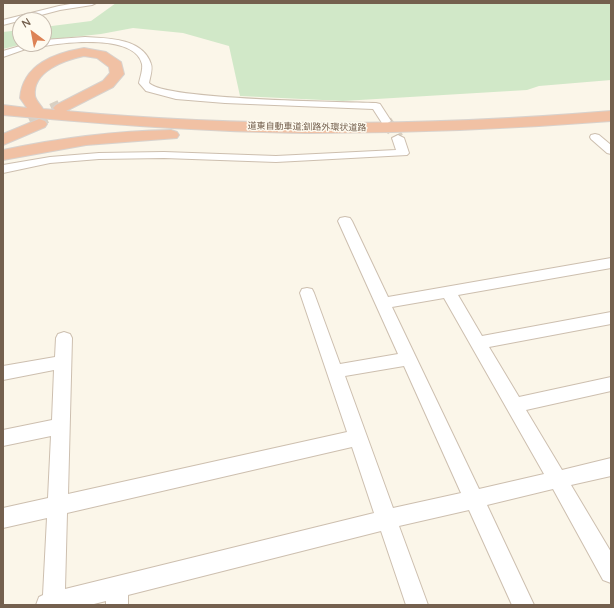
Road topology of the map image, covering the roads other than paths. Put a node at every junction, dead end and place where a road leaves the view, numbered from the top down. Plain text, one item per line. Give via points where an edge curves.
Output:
1 (92, 3) edge
2 (3, 23) edge
3 (52, 42) edge
4 (21, 52) edge
5 (4, 61) edge
6 (25, 65) dead end
7 (7, 104) edge
8 (3, 114) edge
9 (49, 116) junction
10 (611, 116) edge
11 (88, 117) junction
12 (611, 120) edge
13 (386, 121) tunnel mouth
14 (314, 132) junction
15 (3, 135) edge
16 (596, 137) dead end
17 (398, 138) tunnel mouth
18 (3, 140) edge
19 (611, 151) edge
20 (3, 155) edge
21 (3, 169) edge
22 (345, 221) dead end
23 (611, 263) edge
24 (448, 292) junction
25 (307, 293) dead end
26 (384, 303) junction
27 (611, 318) edge
28 (64, 338) dead end
29 (477, 343) junction
30 (410, 358) junction
31 (63, 362) junction
32 (336, 371) junction
33 (3, 373) edge
34 (611, 384) edge
35 (514, 405) junction
36 (61, 426) junction
37 (3, 438) edge
38 (358, 438) junction
39 (611, 467) edge
40 (558, 481) junction
41 (474, 500) junction
42 (56, 506) junction
43 (3, 518) edge
44 (388, 519) junction
45 (611, 571) edge
46 (117, 596) edge
47 (50, 604) edge
48 (417, 605) edge
49 (523, 605) edge

1 - 2 street via 59,8
3 - 13 street via 96,39 127,46 144,58 147,66 144,84 159,93 225,100 376,106
4 - 5 street
5 - 9 highway via 68,49 101,51 122,60 127,68 124,79 116,86
6 - 9 highway via 54,55 81,53 102,56 116,65 117,74 108,84
7 - 9 highway, 道東自動車道;釧路外環状道路
7 - 11 highway
8 - 9 highway, 道東自動車道;釧路外環状道路
9 - 11 highway, 道東自動車道;釧路外環状道路
9 - 14 highway, 道東自動車道;釧路外環状道路 via 161,126
9 - 15 highway
9 - 18 highway
10 - 11 highway, 道東自動車道;釧路外環状道路 via 518,123 382,128 237,126
12 - 14 highway, 道東自動車道;釧路外環状道路 via 454,130
14 - 20 highway via 117,137 70,142
16 - 19 street
17 - 21 street via 403,153 276,158 99,156 50,160
22 - 26 street
23 - 24 street
24 - 26 street
24 - 29 street
25 - 32 street
26 - 30 street
27 - 29 street
28 - 31 street
29 - 35 street
30 - 32 street
30 - 41 street
31 - 33 street
31 - 36 street
32 - 38 street
34 - 35 street
35 - 40 street
36 - 37 street
36 - 42 street
38 - 42 street
38 - 44 street
39 - 40 street
40 - 41 street
40 - 45 street
41 - 44 street
41 - 49 street
42 - 43 street
42 - 47 street
44 - 46 street
44 - 48 street
46 - 47 street

